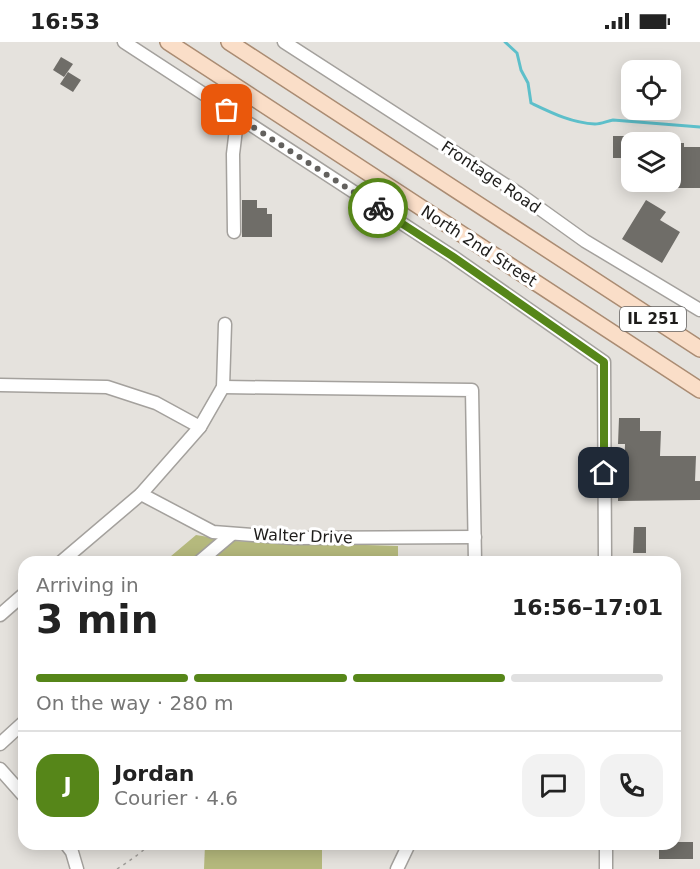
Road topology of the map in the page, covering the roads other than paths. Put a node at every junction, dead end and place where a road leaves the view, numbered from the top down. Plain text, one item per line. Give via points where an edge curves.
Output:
1 (124, 42) edge
2 (168, 42) edge
3 (230, 42) edge
4 (284, 42) edge
5 (242, 119) junction
6 (234, 232) dead end
7 (694, 301) edge
8 (700, 310) edge
9 (225, 324) dead end
10 (700, 349) edge
11 (0, 385) edge
12 (223, 387) junction
13 (700, 390) edge
14 (200, 427) junction
15 (141, 494) junction
16 (231, 534) junction
17 (475, 537) junction
18 (68, 556) edge
19 (206, 556) edge
20 (475, 556) edge
21 (605, 556) edge
22 (18, 599) edge
23 (0, 615) edge
24 (18, 732) edge
25 (0, 744) edge
26 (0, 768) edge
27 (18, 789) edge
28 (70, 850) edge
29 (405, 850) edge
30 (606, 850) edge
31 (78, 869) edge
32 (397, 869) edge
33 (606, 869) edge

1 - 5 street
2 - 13 main road, North 2nd Street / IL 251
3 - 10 main road, IL 251
4 - 7 street, Frontage Road via 518,193 585,241
5 - 6 street via 236,129 233,154
5 - 21 street via 452,256 604,362
7 - 8 street, Frontage Road
9 - 12 street
11 - 14 street via 107,387 156,403
12 - 14 street
12 - 17 street via 472,390
14 - 15 street
15 - 16 street, Walter Drive via 213,532
15 - 18 street
16 - 17 street, Walter Drive via 292,538
16 - 19 street
17 - 20 street
22 - 23 street
24 - 25 street
26 - 27 street
28 - 31 street
29 - 32 street
30 - 33 street

